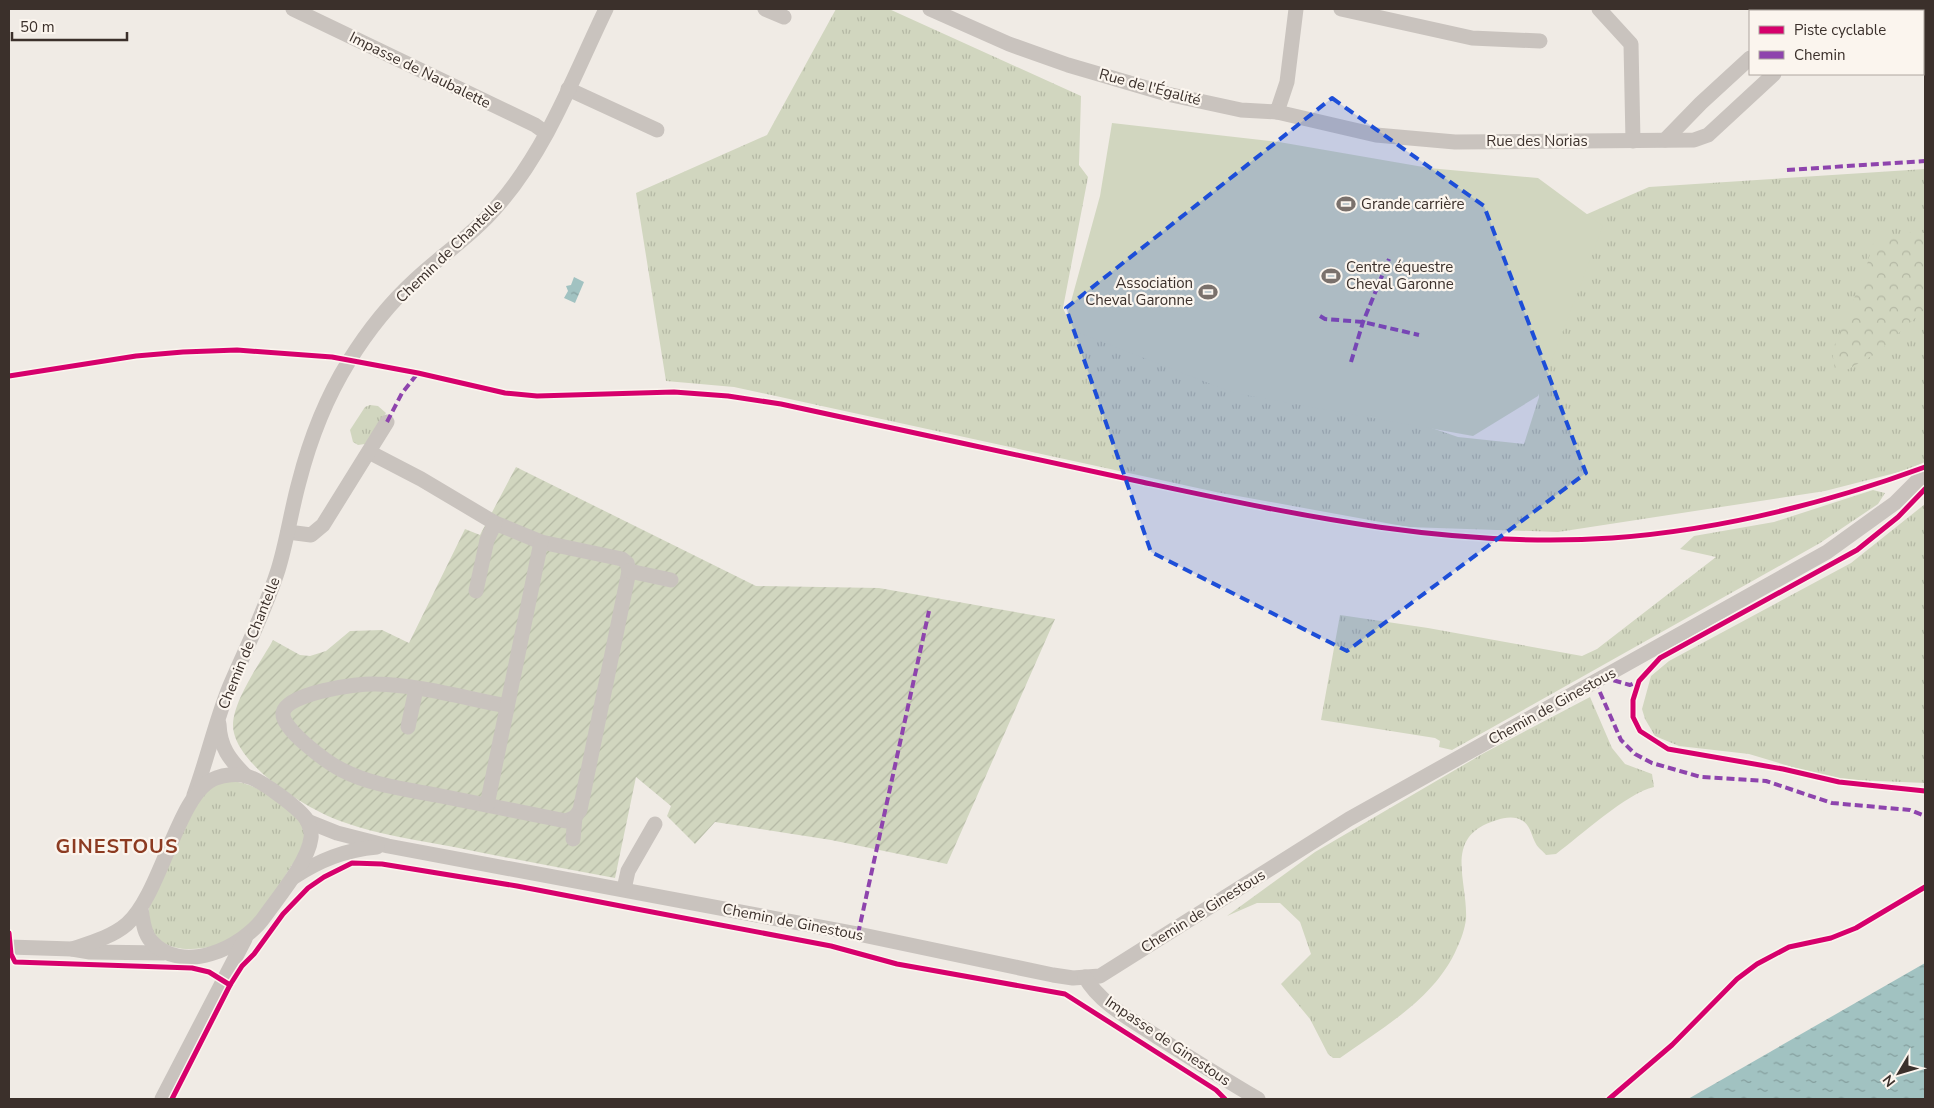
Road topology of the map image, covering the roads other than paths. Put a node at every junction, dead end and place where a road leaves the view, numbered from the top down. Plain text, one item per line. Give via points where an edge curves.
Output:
1 (293, 9) edge
2 (606, 9) edge
3 (765, 9) edge
4 (930, 9) edge
5 (1296, 9) edge
6 (1341, 9) edge
7 (1599, 9) edge
8 (784, 17) dead end
9 (1540, 41) dead end
10 (1749, 59) edge
11 (1773, 75) edge
12 (568, 89) junction
13 (1277, 112) junction
14 (657, 130) dead end
15 (546, 133) junction
16 (1665, 140) junction
17 (1633, 141) junction
18 (387, 422) dead end
19 (369, 452) junction
20 (1925, 473) edge
21 (496, 523) junction
22 (288, 532) junction
23 (541, 542) junction
24 (629, 571) junction
25 (671, 580) dead end
26 (476, 591) dead end
27 (416, 689) junction
28 (507, 706) junction
29 (218, 719) junction
30 (408, 727) dead end
31 (246, 776) junction
32 (194, 795) junction
33 (487, 805) junction
34 (576, 817) junction
35 (307, 821) junction
36 (655, 824) dead end
37 (573, 838) dead end
38 (388, 846) junction
39 (290, 880) junction
40 (624, 889) junction
41 (141, 909) junction
42 (246, 936) junction
43 (9, 947) edge
44 (72, 949) junction
45 (164, 953) junction
46 (207, 955) junction
47 (1084, 978) junction
48 (223, 979) junction
49 (162, 1099) edge
50 (1258, 1099) edge

1 - 15 street, Impasse de Naubalette
2 - 12 street, Chemin de Chantelle
3 - 8 street
4 - 13 street, Rue de l'Égalité via 1009,44 1068,65 1167,94 1241,110
5 - 13 street via 1287,82
6 - 9 street via 1472,38
7 - 17 street via 1631,44
10 - 16 street
11 - 16 street, Rue des Norias via 1708,135 1694,140
12 - 14 street
12 - 15 street, Chemin de Chantelle
13 - 17 street, Rue des Norias via 1376,135 1455,142
15 - 22 street, Chemin de Chantelle via 500,204 471,233 414,280 377,322 349,361 326,402 313,435 298,482
16 - 17 street, Rue des Norias
18 - 19 street
19 - 21 street
19 - 22 street via 323,525 312,535
20 - 47 street, Chemin de Ginestous via 1895,502 1827,552 1349,819 1100,976
21 - 23 street
21 - 26 street via 487,540
22 - 29 street, Chemin de Chantelle via 266,605
23 - 24 street via 622,559
23 - 28 street
24 - 25 street
24 - 34 street
27 - 28 street
27 - 30 street
27 - 33 street via 375,684 296,698 283,714 285,723 340,769 371,782
28 - 33 street
29 - 31 street, Chemin de Chantelle via 224,751
29 - 32 street, Chemin de Chantelle
31 - 32 street, Chemin de Ginestous via 214,778
31 - 35 street, Chemin de Ginestous via 267,788
32 - 41 street, Chemin de Ginestous
33 - 34 street via 566,820
34 - 37 street
35 - 38 street, Chemin de Ginestous via 337,833
35 - 39 street, Chemin de Ginestous via 312,836 308,851
36 - 40 street via 628,871
38 - 39 street, Chemin de Ginestous via 354,849 334,855
38 - 40 street, Chemin de Ginestous
39 - 42 street, Chemin de Ginestous via 262,920
40 - 47 street, Chemin de Ginestous via 1053,975
41 - 44 street, Chemin de Ginestous via 112,934
41 - 45 street via 143,925 150,940
42 - 46 street, Chemin de Ginestous
42 - 48 street
43 - 44 street, Chemin de Ginestous
44 - 45 street, Chemin de Ginestous
45 - 46 street, Chemin de Ginestous
46 - 48 street via 216,962
47 - 50 street, Impasse de Ginestous via 1106,1002
48 - 49 street

